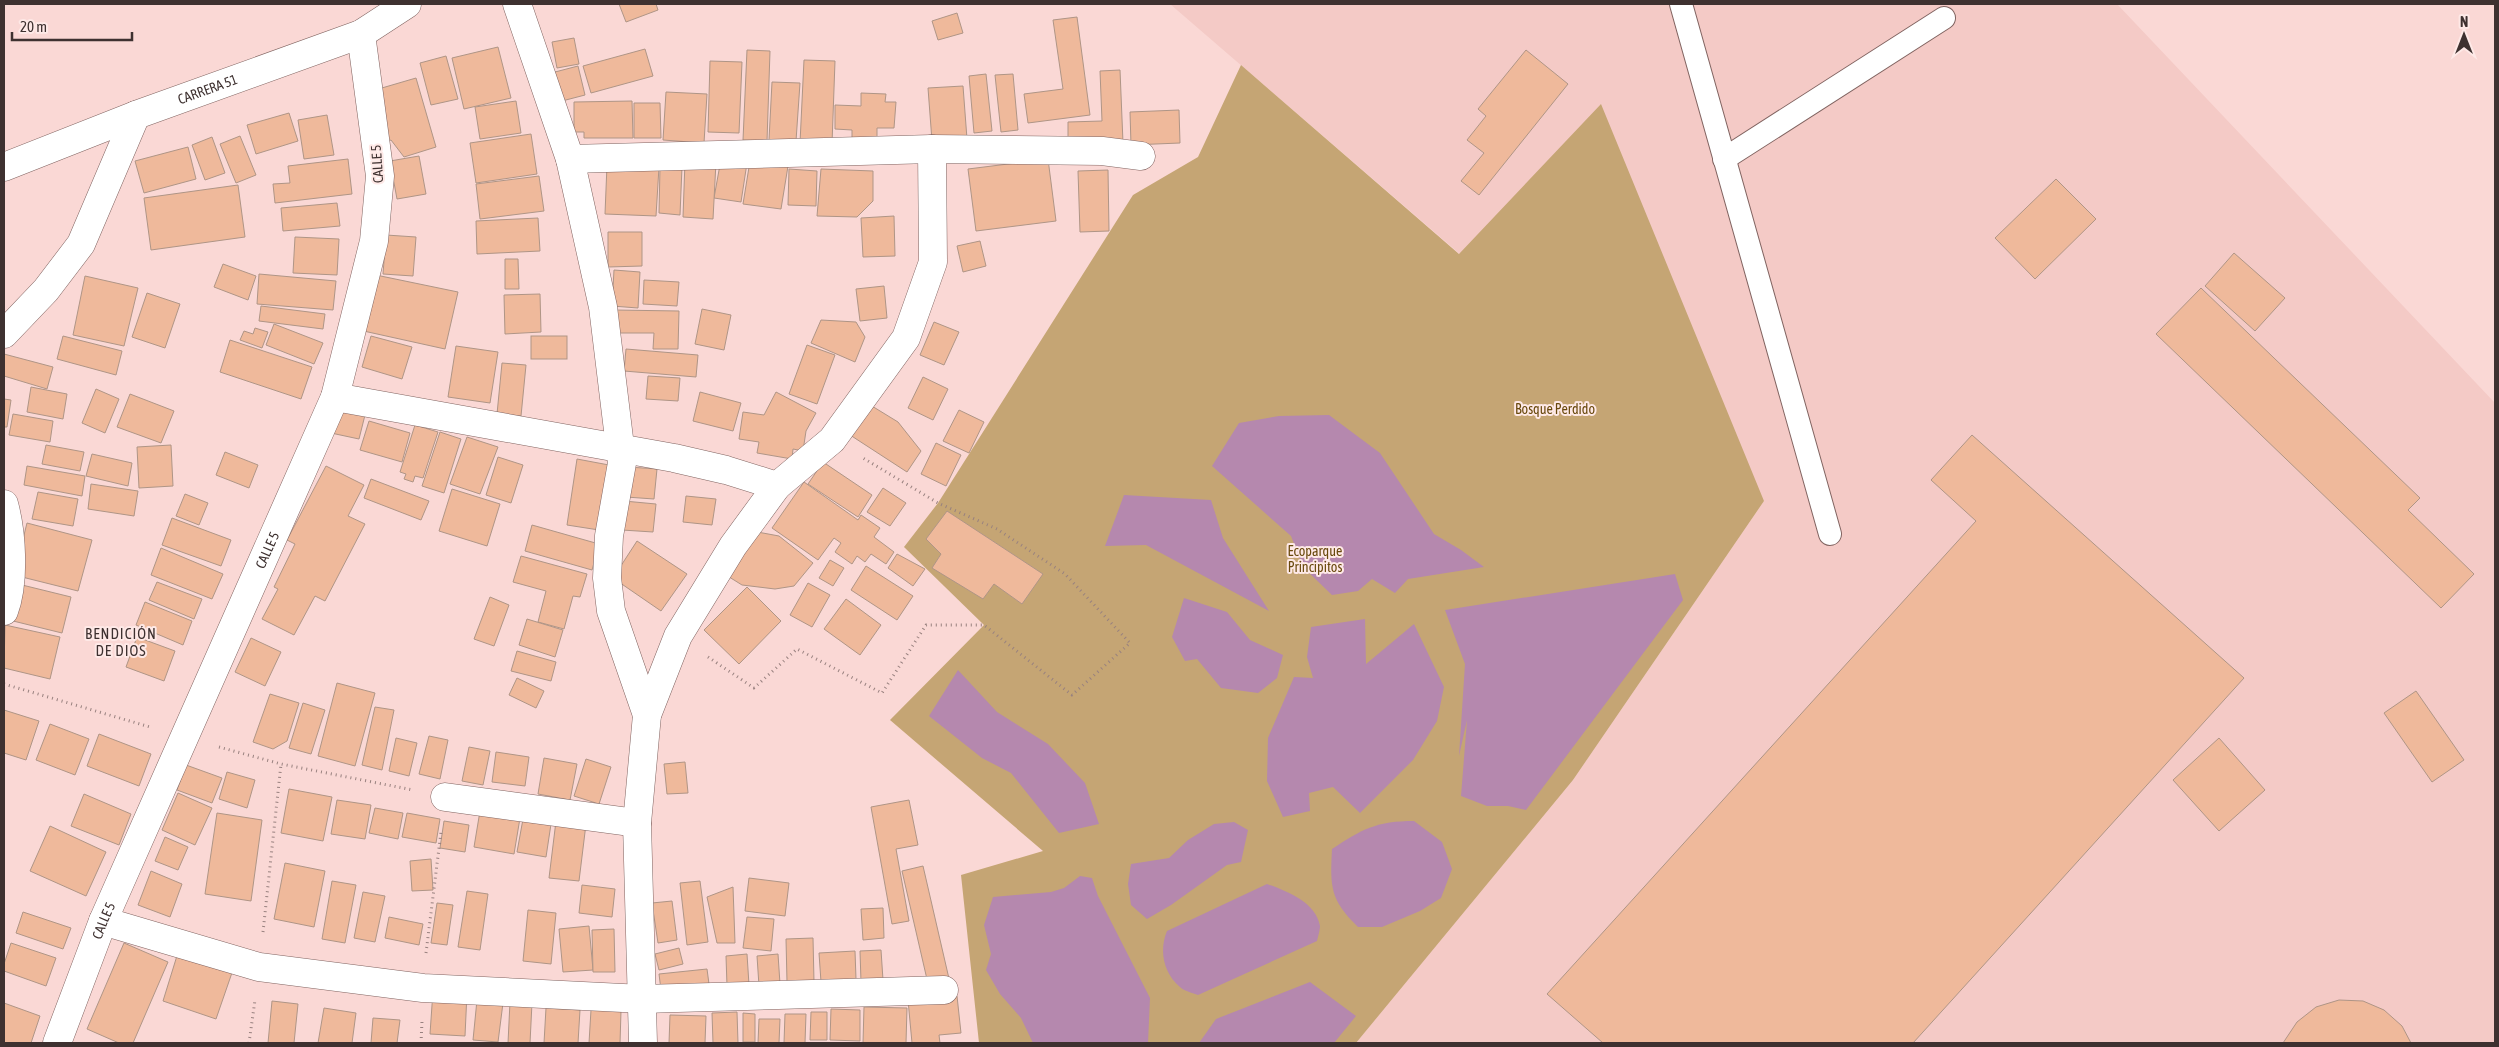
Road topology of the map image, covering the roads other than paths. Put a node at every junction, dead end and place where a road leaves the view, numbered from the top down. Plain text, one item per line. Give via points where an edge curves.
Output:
1 (407, 4) edge
2 (518, 4) edge
3 (1680, 4) edge
4 (1944, 18) dead end
5 (361, 34) junction
6 (136, 116) junction
7 (932, 149) junction
8 (1141, 156) dead end
9 (570, 159) junction
10 (1724, 159) junction
11 (4, 167) edge
12 (4, 334) edge
13 (335, 397) junction
14 (622, 450) junction
15 (777, 486) junction
16 (4, 504) edge
17 (1830, 534) dead end
18 (4, 611) edge
19 (647, 715) junction
20 (445, 797) road end
21 (638, 823) junction
22 (103, 921) junction
23 (944, 990) dead end
24 (643, 999) junction
25 (57, 1043) edge
26 (643, 1043) edge

1 - 5 street, CARRERA 51
2 - 9 street
3 - 10 lane
4 - 10 lane
5 - 6 street, CARRERA 51
5 - 13 street, CALLE 5 via 380,176 374,241
6 - 11 street, CARRERA 51
6 - 12 street via 81,244 46,290
7 - 8 street via 1102,151
7 - 9 street
7 - 15 street via 933,262 906,338 832,440
9 - 14 street via 603,307
10 - 17 lane
13 - 14 street
13 - 22 street, CALLE 5
14 - 15 street via 726,470
14 - 19 street via 619,488 609,536 607,578 611,611
15 - 19 street via 733,546 678,636
16 - 18 street via 11,548 8,601
19 - 21 street
20 - 21 street
21 - 24 street
22 - 24 street via 259,967 423,988
22 - 25 street, CALLE 5
23 - 24 street
24 - 26 street

